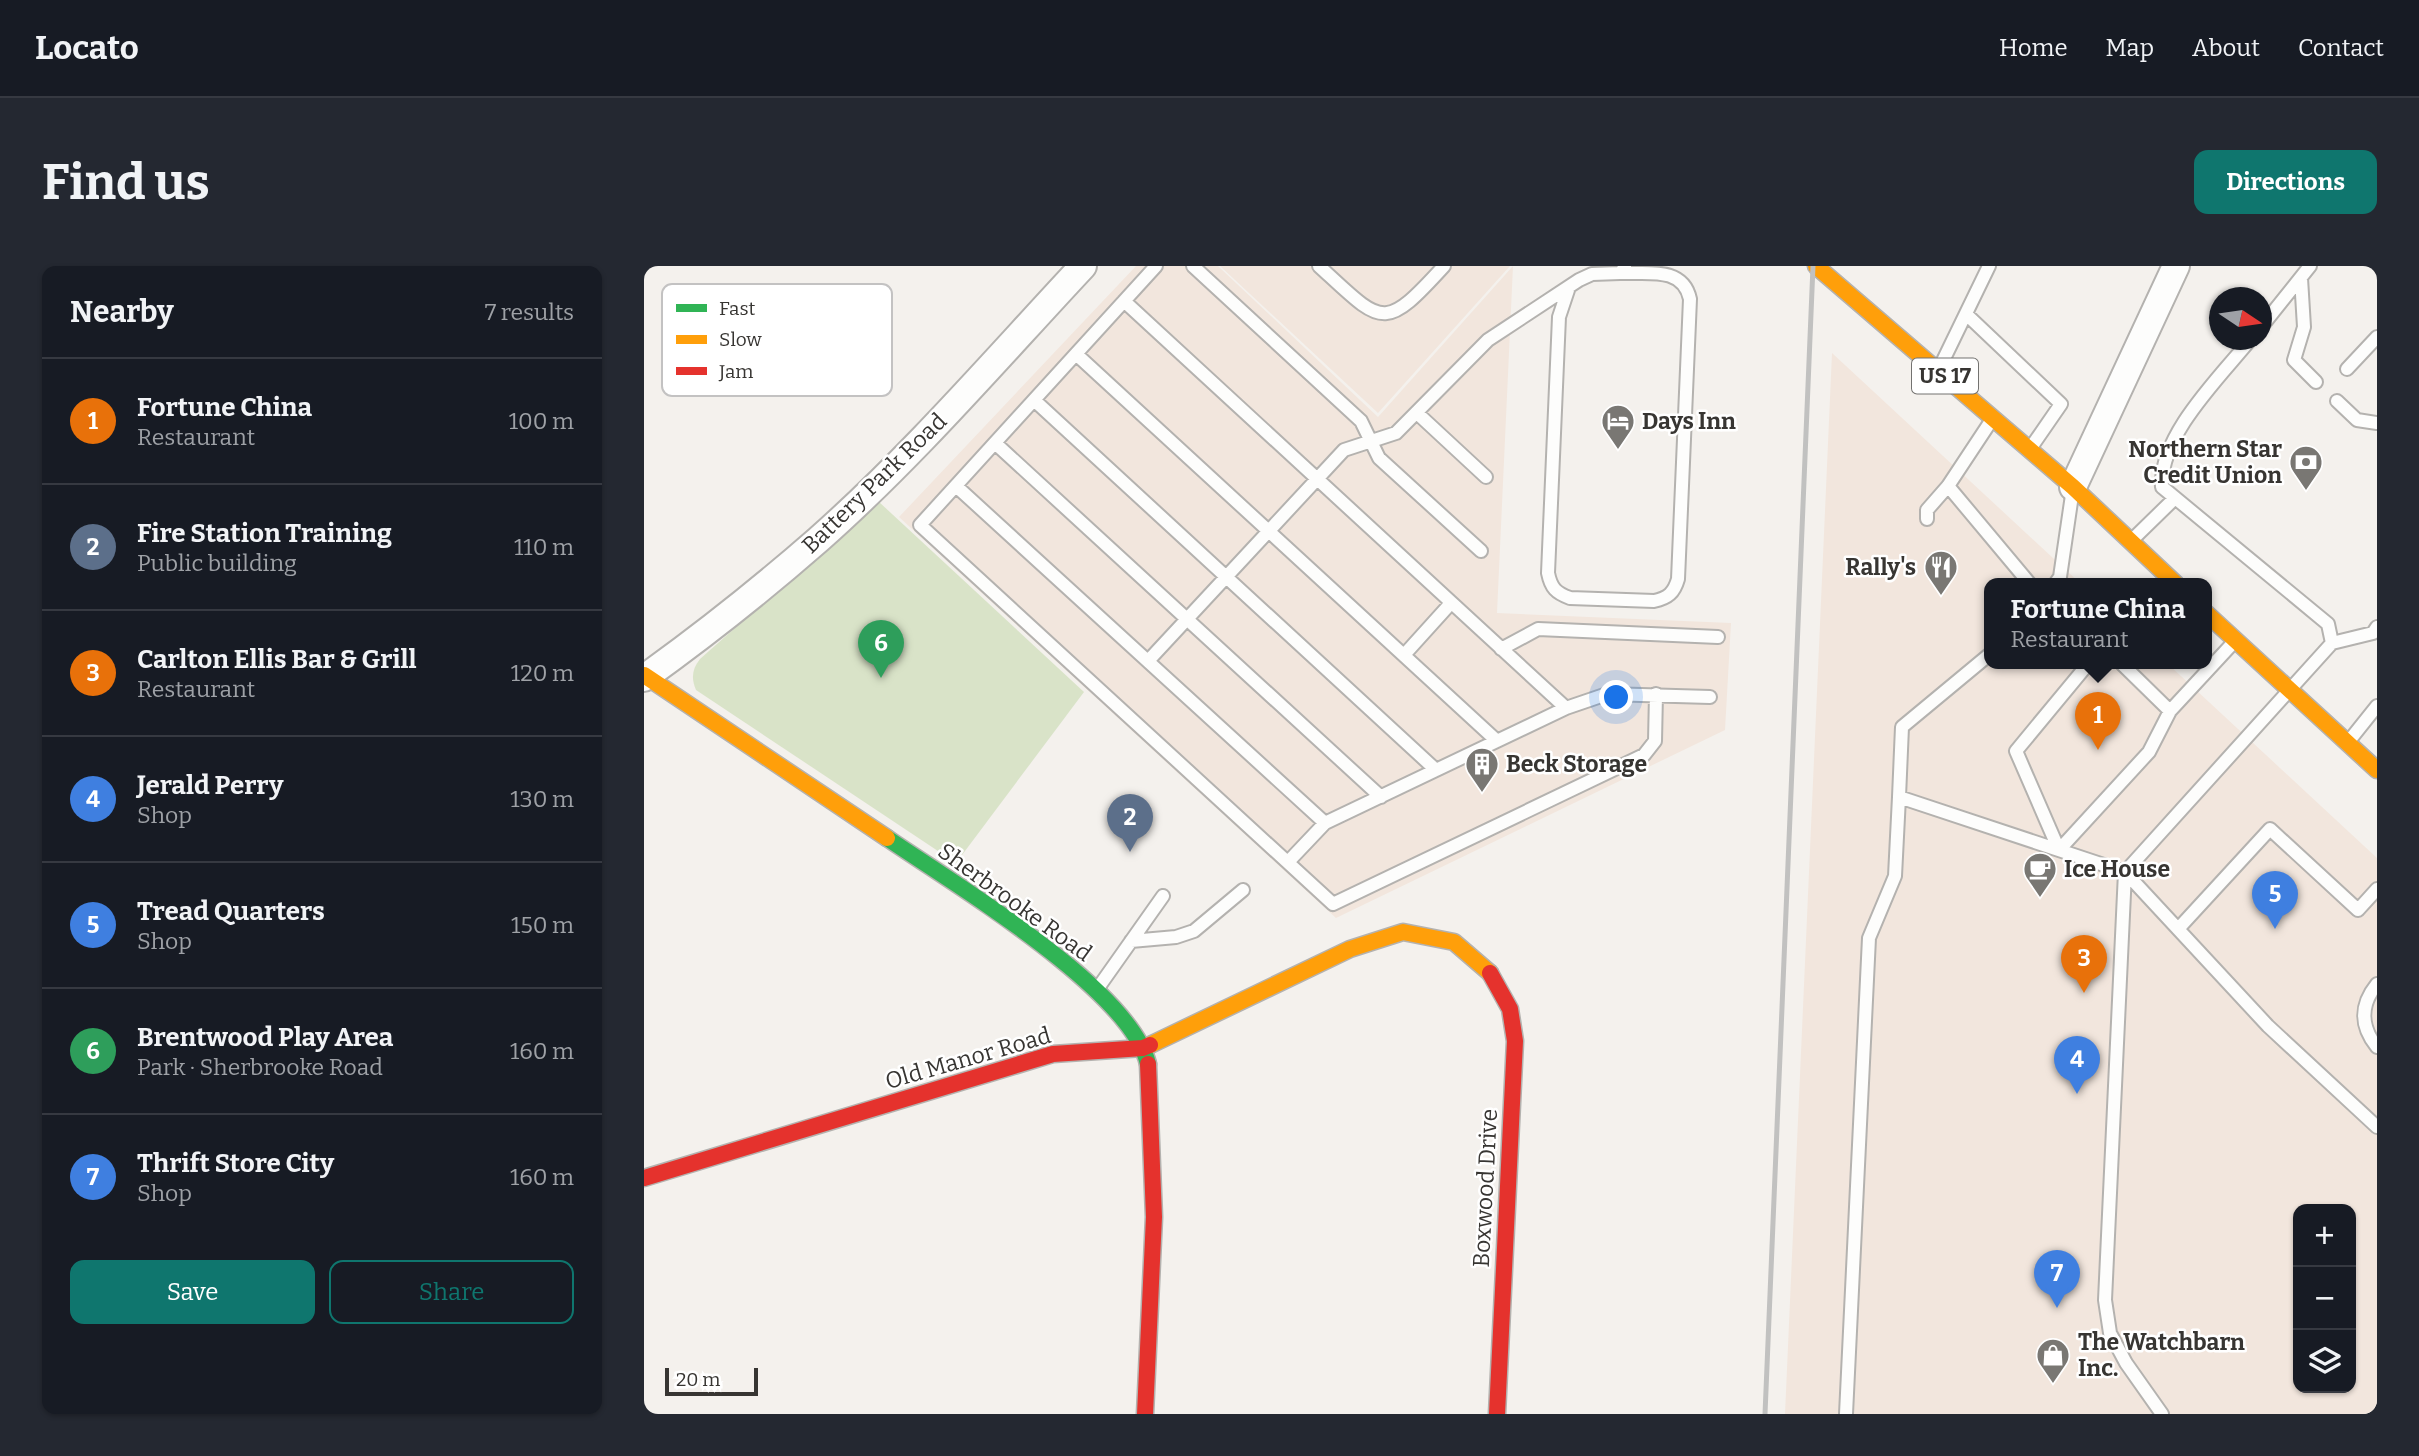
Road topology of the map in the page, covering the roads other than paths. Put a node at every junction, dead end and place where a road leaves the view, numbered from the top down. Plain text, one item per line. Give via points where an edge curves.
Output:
1 (1083, 266) edge
2 (1156, 266) edge
3 (1193, 266) edge
4 (1319, 266) edge
5 (1444, 266) edge
6 (1816, 266) edge
7 (1989, 266) edge
8 (2176, 266) edge
9 (2311, 266) edge
10 (1623, 269) edge
11 (2301, 278) junction
12 (1569, 290) junction
13 (1124, 301) junction
14 (1966, 314) junction
15 (2272, 314) edge
16 (2377, 337) edge
17 (2242, 350) edge
18 (1076, 354) junction
19 (2347, 369) dead end
20 (1938, 371) junction
21 (2316, 382) dead end
22 (1034, 400) junction
23 (2337, 401) dead end
24 (1417, 413) junction
25 (1993, 418) junction
26 (2377, 423) edge
27 (1371, 440) junction
28 (996, 443) junction
29 (2030, 450) junction
30 (1486, 477) dead end
31 (1317, 479) junction
32 (956, 486) junction
33 (1948, 486) junction
34 (2073, 487) junction
35 (2175, 498) junction
36 (1927, 519) dead end
37 (1269, 531) junction
38 (2131, 541) junction
39 (1481, 551) dead end
40 (2160, 569) junction
41 (1226, 577) junction
42 (2025, 578) edge
43 (2059, 578) edge
44 (2153, 578) edge
45 (2170, 578) edge
46 (1451, 603) junction
47 (2212, 618) edge
48 (1187, 619) junction
49 (2377, 627) edge
50 (1718, 637) dead end
51 (2235, 640) junction
52 (2332, 643) junction
53 (1501, 649) junction
54 (1404, 655) junction
55 (1984, 659) edge
56 (1148, 661) junction
57 (2212, 665) edge
58 (2084, 669) edge
59 (2127, 669) edge
60 (2208, 669) edge
61 (645, 677) edge
62 (2287, 689) junction
63 (1656, 694) junction
64 (1710, 696) dead end
65 (2377, 706) edge
66 (1566, 708) junction
67 (2170, 711) junction
68 (1497, 741) junction
69 (2348, 743) junction
70 (1436, 770) junction
71 (2377, 770) edge
72 (1381, 797) junction
73 (1899, 797) junction
74 (1325, 823) junction
75 (2059, 850) junction
76 (1288, 862) junction
77 (2124, 872) junction
78 (2377, 889) edge
79 (1243, 890) dead end
80 (1163, 895) dead end
81 (2178, 929) junction
82 (1131, 941) junction
83 (1488, 970) joint
84 (2377, 984) edge
85 (1096, 992) junction
86 (2377, 1047) edge
87 (1143, 1048) junction
88 (2377, 1127) edge
89 (644, 1178) edge
90 (1145, 1414) edge
91 (1497, 1414) edge
92 (1846, 1414) edge
93 (2162, 1414) edge

1 - 61 street, Battery Park Road via 900,462 819,539 718,624
2 - 13 lane
3 - 27 lane via 1361,421
4 - 5 lane via 1362,305 1386,314 1410,303
6 - 20 street, US 17
7 - 14 lane
8 - 34 street
9 - 11 lane
10 - 12 lane via 1592,274
10 - 12 lane via 1679,278 1690,299 1678,579 1666,598 1570,598 1550,585 1559,317
11 - 15 lane
11 - 21 lane via 2304,327 2294,360
12 - 24 lane via 1488,340
13 - 18 lane
13 - 31 lane
14 - 20 lane
14 - 29 lane via 2061,404
16 - 19 lane
17 - 35 lane via 2186,419 2161,469 2162,487
18 - 22 lane
18 - 37 lane
20 - 25 street, US 17
22 - 28 lane
22 - 41 lane
23 - 26 lane via 2357,419
24 - 27 lane via 1396,433
24 - 30 lane
25 - 29 street, US 17
25 - 33 lane
27 - 31 lane via 1344,450
27 - 39 lane via 1379,458
28 - 32 lane
28 - 48 lane
29 - 34 street, US 17
31 - 37 lane
31 - 46 lane
32 - 56 lane
32 - 76 lane via 920,525
33 - 36 lane via 1927,510
33 - 42 lane
34 - 38 street, US 17
34 - 43 lane
35 - 38 lane
35 - 52 lane via 2328,624
37 - 41 lane
37 - 54 lane
38 - 40 street, US 17
40 - 44 lane
40 - 45 street, US 17
41 - 48 lane
41 - 70 lane
46 - 53 lane
46 - 54 lane
47 - 51 street
48 - 56 lane
48 - 72 lane
49 - 52 lane via 2373,633
50 - 53 lane via 1538,629
51 - 57 lane
51 - 62 street
52 - 62 lane
53 - 66 lane
54 - 68 lane
55 - 73 lane via 1902,727
56 - 74 lane
58 - 75 lane via 2016,751
59 - 67 lane
60 - 67 lane
61 - 85 street, Sherbrooke Road via 1028,934
62 - 69 street
62 - 77 lane
63 - 64 lane
63 - 66 lane via 1607,694
63 - 76 lane via 1655,741 1644,755 1333,904
65 - 69 lane
66 - 68 lane
67 - 75 lane via 2149,752
68 - 70 lane
69 - 71 street
70 - 72 lane
72 - 74 lane
73 - 75 lane
73 - 92 lane via 1895,876 1869,938
74 - 76 lane
75 - 77 lane
77 - 81 lane
77 - 93 lane via 2105,1300 2110,1333
78 - 81 lane via 2358,910 2270,829
79 - 82 lane via 1185,935
80 - 82 lane
81 - 88 lane via 2268,1026
82 - 85 lane
83 - 87 street, Old Manor Road via 1454,942 1403,932 1350,949
83 - 91 street, Boxwood Drive via 1510,1009 1515,1041
84 - 86 lane via 2363,1011 2364,1024
85 - 87 street, Sherbrooke Road
87 - 89 street, Old Manor Road via 1053,1054
87 - 90 street, Sherbrooke Road via 1156,1150

